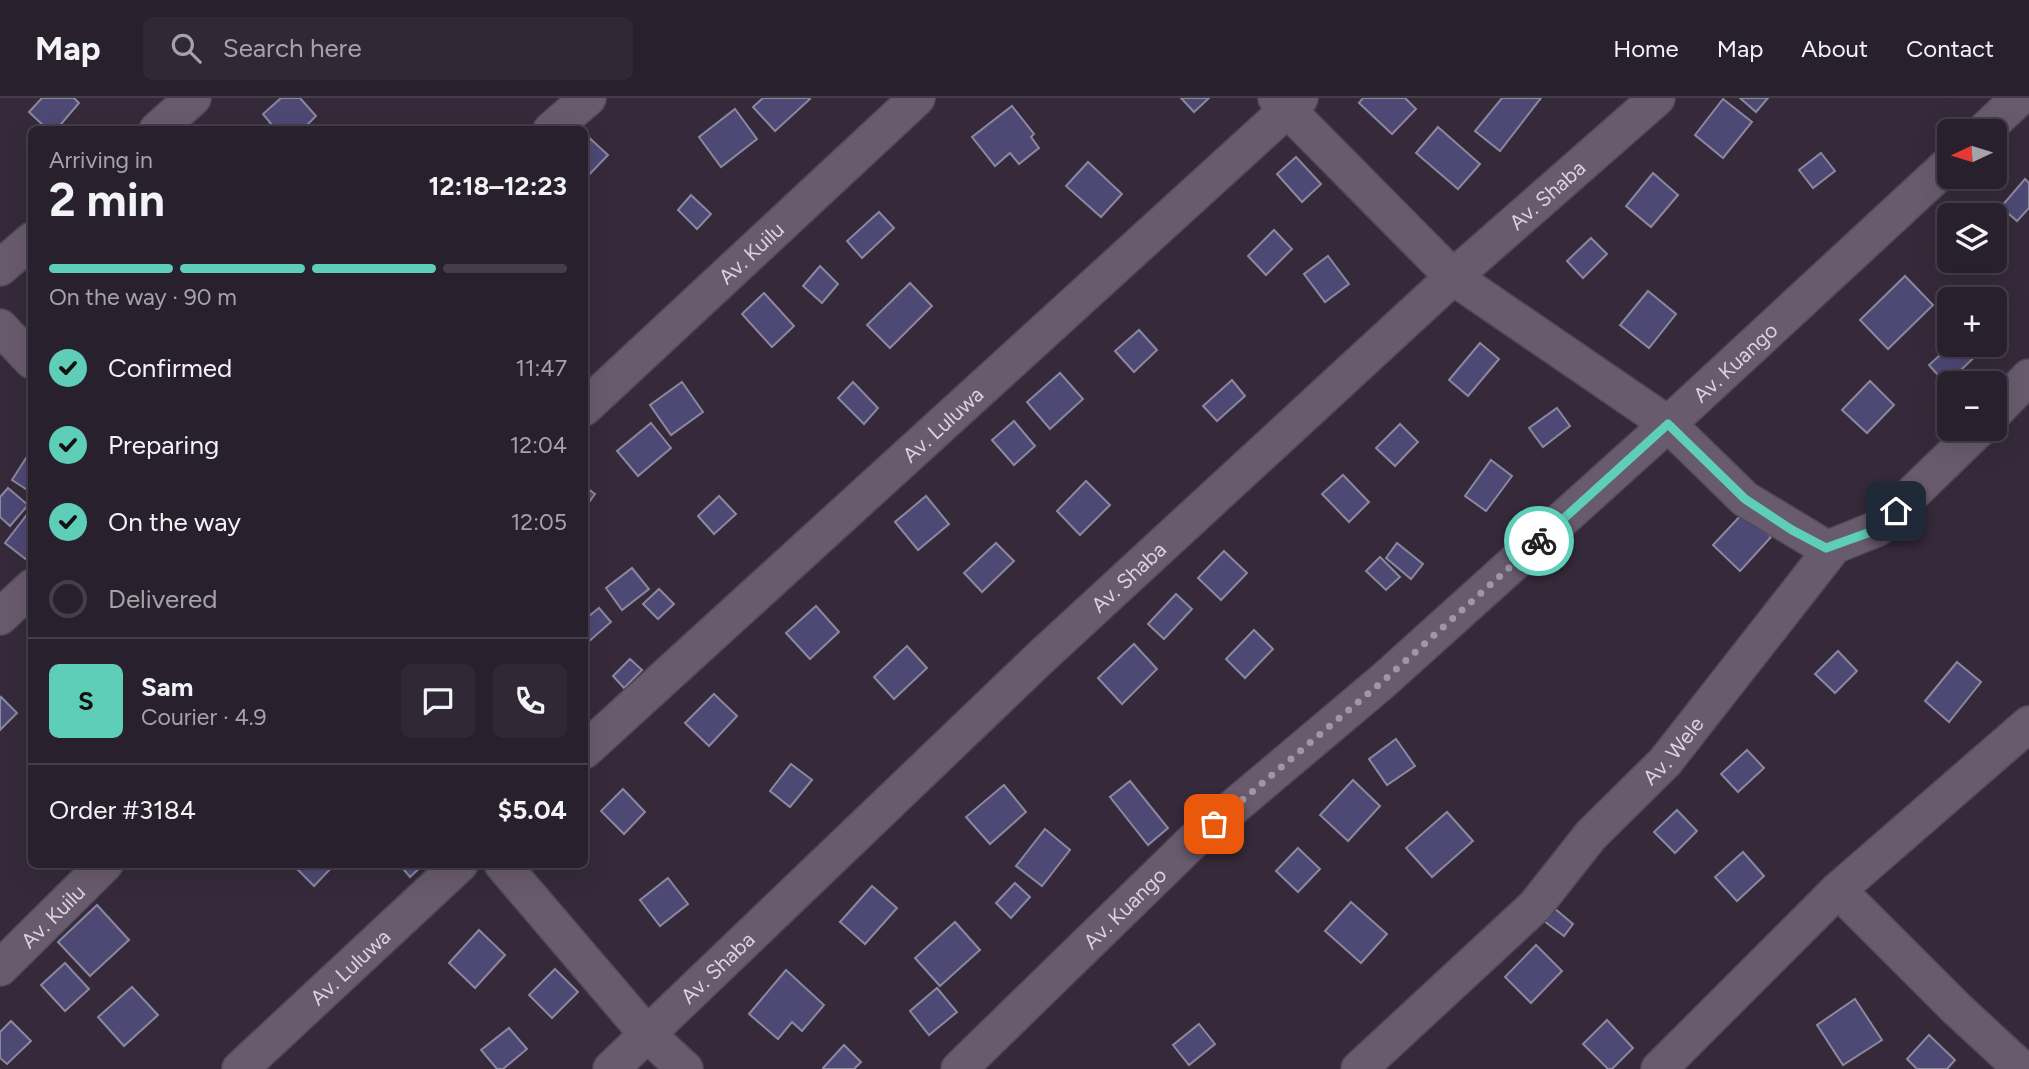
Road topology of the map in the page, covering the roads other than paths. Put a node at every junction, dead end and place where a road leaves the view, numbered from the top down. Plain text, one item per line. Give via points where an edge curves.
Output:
1 (193, 98) edge
2 (588, 98) edge
3 (917, 98) edge
4 (1657, 98) edge
5 (2019, 98) edge
6 (1288, 102) edge
7 (1997, 119) edge
8 (162, 126) edge
9 (556, 126) edge
10 (1937, 175) edge
11 (28, 244) edge
12 (0, 268) edge
13 (1453, 276) junction
14 (0, 327) edge
15 (28, 357) edge
16 (2029, 377) edge
17 (2007, 400) edge
18 (588, 404) edge
19 (1668, 424) junction
20 (1967, 441) edge
21 (1834, 546) junction
22 (28, 590) edge
23 (0, 617) edge
24 (2029, 724) edge
25 (588, 747) edge
26 (102, 868) edge
27 (456, 868) edge
28 (505, 868) edge
29 (1838, 890) junction
30 (0, 968) edge
31 (647, 1034) junction
32 (240, 1069) edge
33 (611, 1069) edge
34 (685, 1069) edge
35 (959, 1069) edge
36 (1359, 1069) edge
37 (1659, 1069) edge
38 (2022, 1069) edge

1 - 8 street
2 - 9 street
3 - 18 street, Av. Kuilu
4 - 13 street, Av. Shaba
5 - 7 street
6 - 13 street
6 - 25 street, Av. Luluwa
10 - 19 street, Av. Kuango
11 - 12 street
13 - 19 street
13 - 31 street, Av. Shaba via 1050,649
14 - 15 street
16 - 17 street
19 - 21 street via 1745,499 1826,548
19 - 35 street, Av. Kuango via 1383,681 1192,842
20 - 21 street via 1876,530
21 - 36 street, Av. Wele via 1665,762 1591,835 1535,906
22 - 23 street
24 - 29 street
26 - 30 street, Av. Kuilu
27 - 32 street, Av. Luluwa
28 - 31 street
29 - 37 street
29 - 38 street
31 - 33 street, Av. Shaba
31 - 34 street

